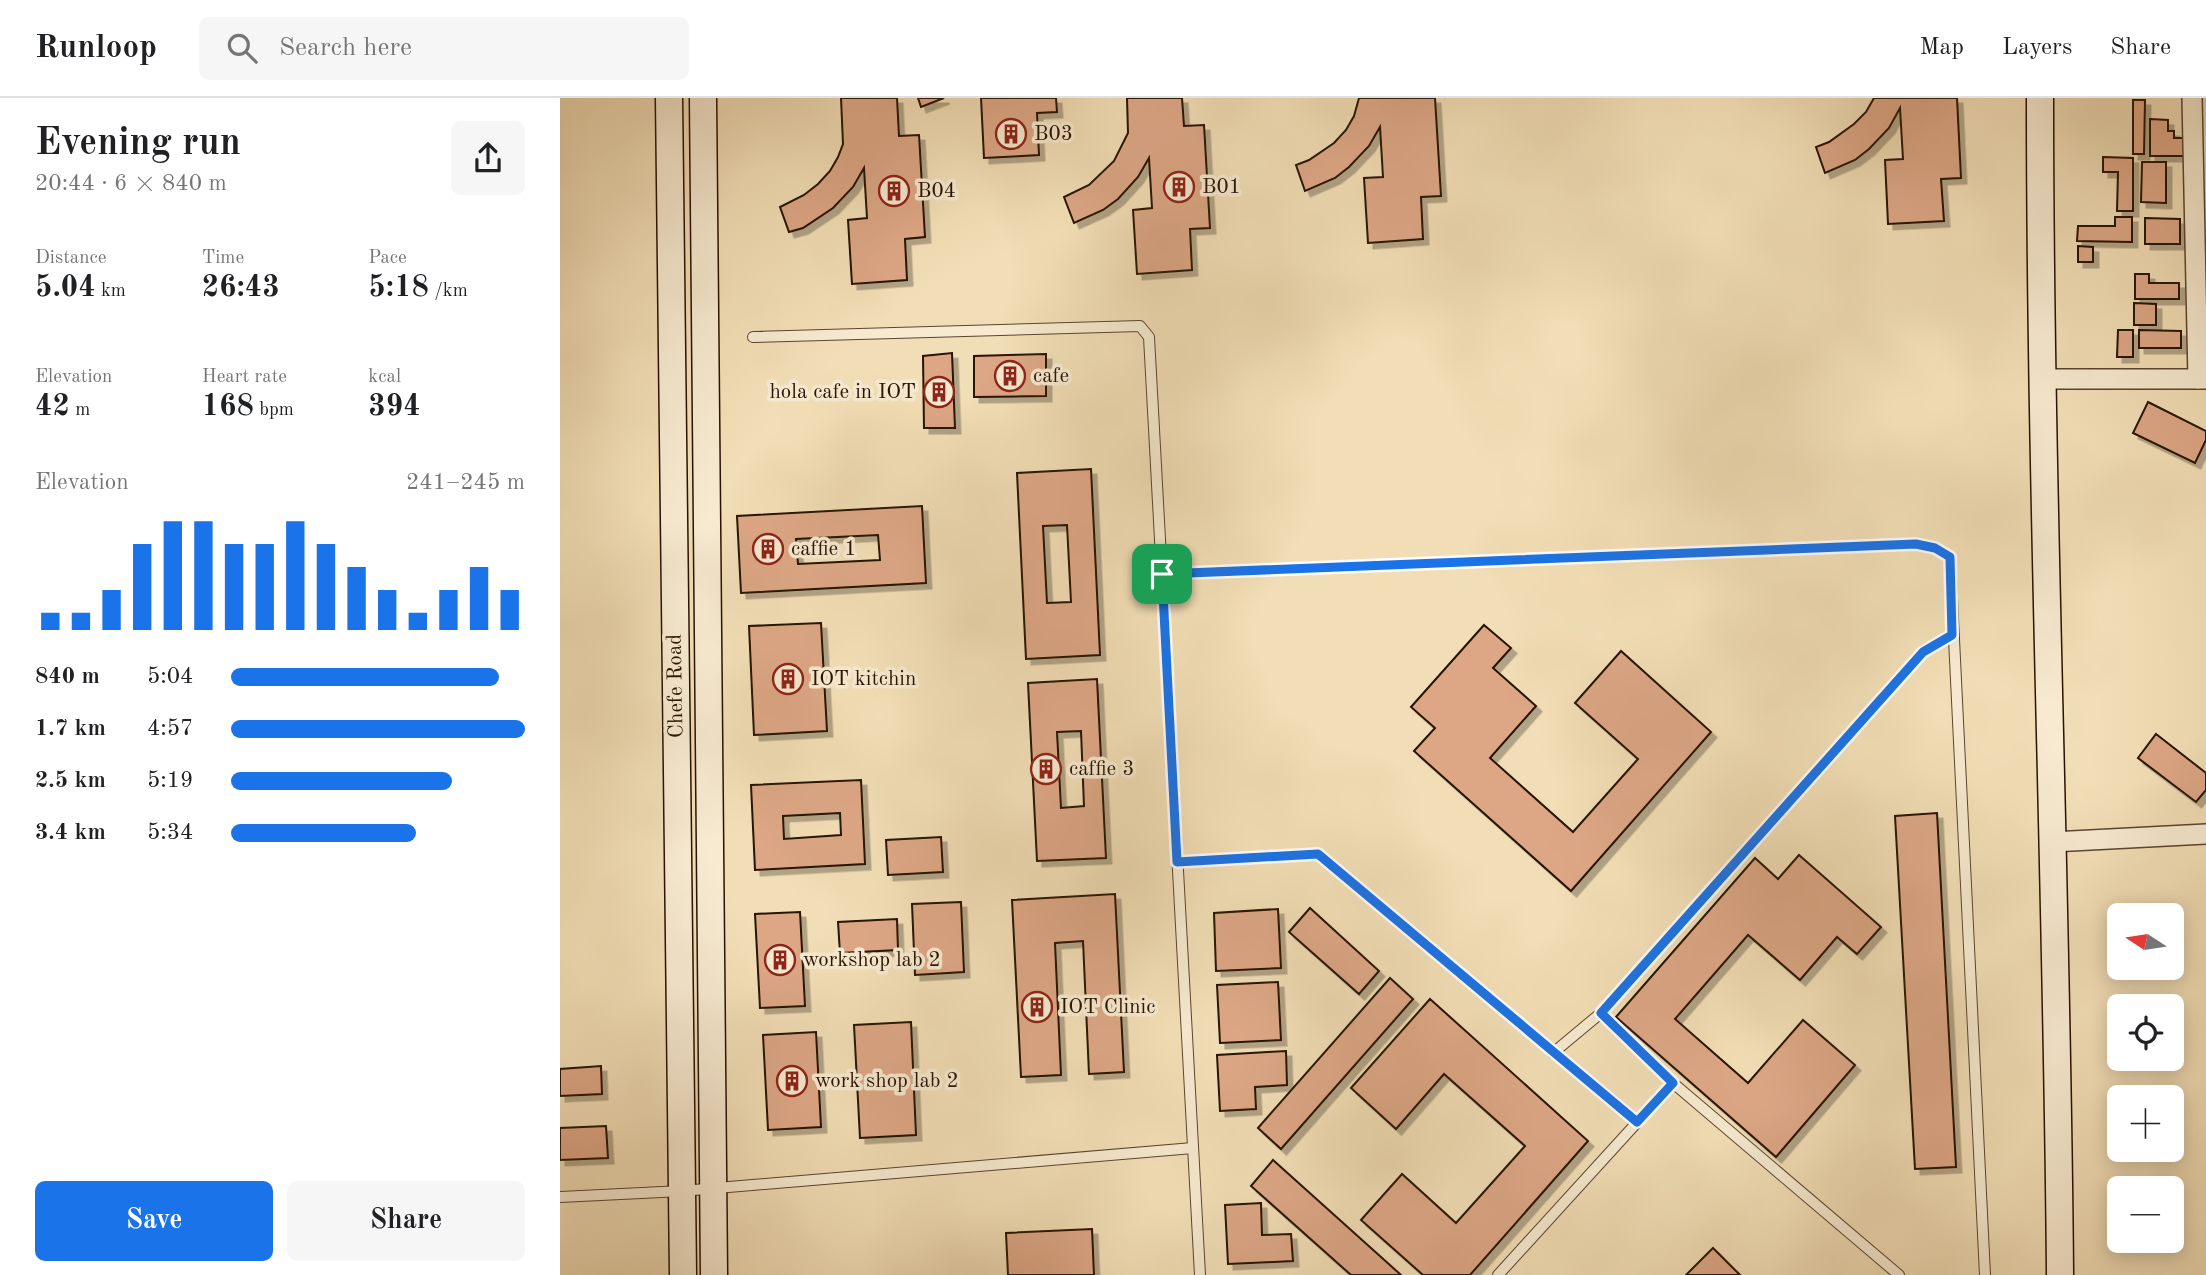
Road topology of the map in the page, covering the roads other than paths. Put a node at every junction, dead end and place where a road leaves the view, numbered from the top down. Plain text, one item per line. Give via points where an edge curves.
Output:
1 (669, 98) edge
2 (703, 98) edge
3 (2040, 98) edge
4 (2192, 98) edge
5 (754, 337) dead end
6 (2044, 379) junction
7 (2202, 379) edge
8 (1162, 574) junction
9 (1952, 635) junction
10 (2206, 834) edge
11 (2052, 842) junction
12 (1177, 862) junction
13 (1601, 1013) junction
14 (1553, 1053) junction
15 (1673, 1083) junction
16 (1637, 1122) junction
17 (1193, 1148) junction
18 (713, 1189) junction
19 (682, 1191) junction
20 (560, 1197) edge
21 (682, 1275) edge
22 (714, 1275) edge
23 (1200, 1275) edge
24 (1498, 1275) edge
25 (1899, 1275) edge
26 (1985, 1275) edge
27 (2060, 1275) edge

1 - 19 street, Chefe Road
2 - 18 street, Chefe Road
3 - 6 street
4 - 7 street
5 - 8 lane via 1140,326 1149,337
6 - 7 street
6 - 11 street
8 - 9 lane via 1916,544 1950,557
8 - 12 lane
9 - 13 lane via 1923,652
9 - 26 lane
10 - 11 street
11 - 27 street
12 - 14 lane via 1318,854
12 - 17 lane
13 - 14 lane
13 - 15 lane
14 - 16 lane
15 - 16 lane
15 - 25 lane
16 - 24 lane
17 - 18 lane
17 - 23 lane
18 - 19 lane
18 - 22 street, Chefe Road
19 - 20 lane
19 - 21 street, Chefe Road

